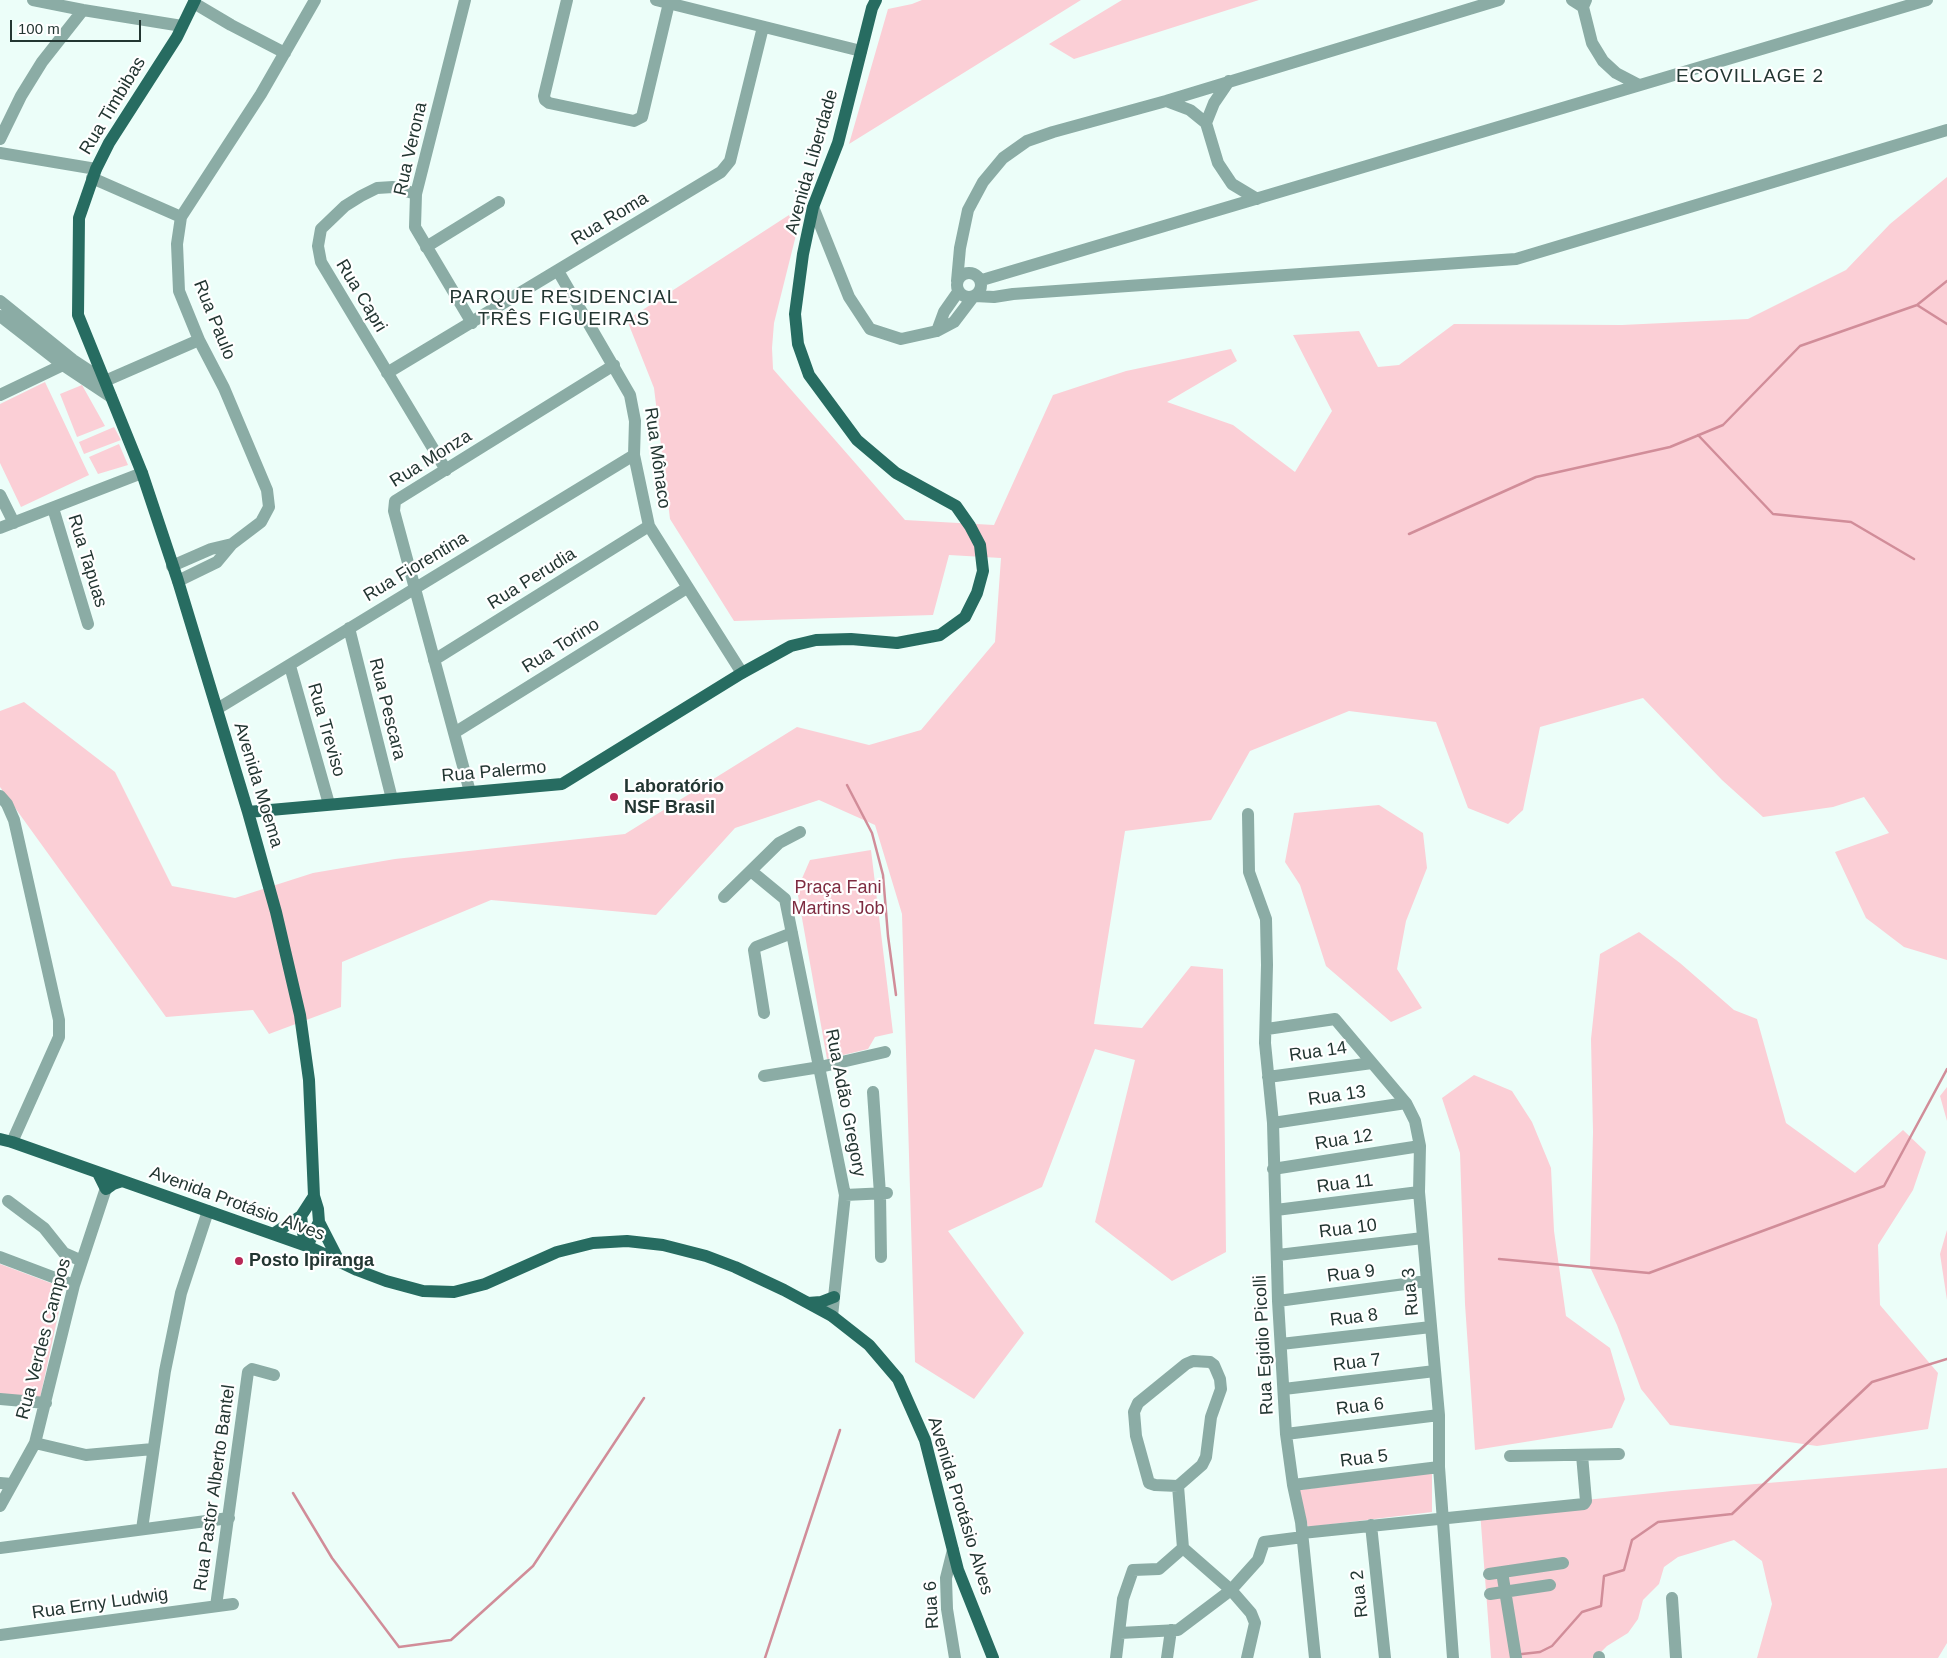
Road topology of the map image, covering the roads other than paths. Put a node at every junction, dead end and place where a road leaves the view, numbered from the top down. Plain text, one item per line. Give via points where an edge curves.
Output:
1 (33, 0) edge
2 (315, 0) edge
3 (465, 0) edge
4 (567, 0) edge
5 (656, 0) edge
6 (876, 0) edge
7 (1499, 0) edge
8 (1928, 0) edge
9 (194, 1) edge
10 (1580, 2) edge
11 (1914, 2) edge
12 (669, 3) junction
13 (84, 10) junction
14 (182, 26) junction
15 (763, 27) junction
16 (861, 51) junction
17 (285, 53) junction
18 (1229, 81) junction
19 (1639, 85) junction
20 (1166, 101) junction
21 (1206, 124) junction
22 (1947, 130) edge
23 (0, 139) edge
24 (0, 153) edge
25 (94, 174) junction
26 (416, 194) junction
27 (1256, 199) junction
28 (499, 202) dead end
29 (813, 207) junction
30 (181, 217) junction
31 (426, 247) junction
32 (960, 248) junction
33 (1021, 268) junction
34 (558, 271) junction
35 (976, 277) junction
36 (958, 287) junction
37 (1011, 294) junction
38 (974, 296) junction
39 (0, 301) edge
40 (0, 316) edge
41 (472, 323) junction
42 (937, 332) junction
43 (200, 340) junction
44 (68, 363) junction
45 (614, 365) junction
46 (386, 373) junction
47 (105, 381) junction
48 (0, 395) edge
49 (111, 398) junction
50 (634, 455) junction
51 (446, 470) junction
52 (142, 473) junction
53 (0, 494) edge
54 (53, 508) junction
55 (14, 523) junction
56 (649, 526) junction
57 (0, 528) edge
58 (232, 544) junction
59 (172, 566) junction
60 (178, 581) junction
61 (415, 588) junction
62 (687, 588) junction
63 (88, 624) dead end
64 (349, 628) junction
65 (434, 660) junction
66 (290, 666) junction
67 (742, 673) junction
68 (216, 709) junction
69 (454, 734) junction
70 (470, 792) junction
71 (0, 796) edge
72 (392, 799) junction
73 (328, 804) junction
74 (248, 812) junction
75 (1248, 814) dead end
76 (800, 832) dead end
77 (752, 870) junction
78 (724, 896) dead end
79 (792, 933) junction
80 (764, 1013) dead end
81 (1267, 1029) junction
82 (885, 1052) dead end
83 (1372, 1062) junction
84 (820, 1067) junction
85 (764, 1076) dead end
86 (1268, 1077) junction
87 (873, 1092) dead end
88 (1406, 1103) junction
89 (1273, 1123) junction
90 (6, 1140) edge
91 (1420, 1146) junction
92 (1273, 1169) junction
93 (105, 1179) junction
94 (1419, 1192) junction
95 (884, 1194) junction
96 (845, 1195) junction
97 (314, 1196) junction
98 (8, 1201) dead end
99 (1276, 1210) junction
100 (208, 1211) junction
101 (301, 1216) junction
102 (319, 1222) junction
103 (273, 1234) junction
104 (1423, 1238) junction
105 (307, 1246) junction
106 (1278, 1255) junction
107 (0, 1257) edge
108 (881, 1257) dead end
109 (82, 1261) junction
110 (339, 1261) junction
111 (1427, 1281) junction
112 (74, 1285) junction
113 (834, 1297) junction
114 (1278, 1301) junction
115 (808, 1303) junction
116 (832, 1316) junction
117 (1431, 1327) junction
118 (1281, 1344) junction
119 (1435, 1371) junction
120 (274, 1375) dead end
121 (1284, 1389) junction
122 (0, 1399) edge
123 (46, 1403) junction
124 (1439, 1415) junction
125 (1286, 1434) junction
126 (35, 1443) junction
127 (153, 1449) junction
128 (1619, 1454) dead end
129 (1582, 1455) junction
130 (1510, 1456) dead end
131 (1439, 1467) junction
132 (6, 1484) edge
133 (1293, 1485) junction
134 (1178, 1486) junction
135 (0, 1506) edge
136 (229, 1518) junction
137 (1442, 1519) junction
138 (1371, 1526) junction
139 (142, 1529) junction
140 (1302, 1535) junction
141 (0, 1548) edge
142 (1183, 1548) junction
143 (953, 1550) junction
144 (1563, 1564) dead end
145 (1550, 1586) dead end
146 (1231, 1590) junction
147 (1505, 1592) junction
148 (1490, 1594) dead end
149 (1672, 1598) dead end
150 (234, 1604) dead end
151 (216, 1606) junction
152 (1171, 1630) junction
153 (1120, 1633) junction
154 (0, 1635) edge
155 (955, 1658) edge
156 (993, 1658) edge
157 (1116, 1658) edge
158 (1167, 1658) edge
159 (1247, 1658) edge
160 (1315, 1658) edge
161 (1385, 1658) edge
162 (1453, 1658) edge
163 (1516, 1658) edge
164 (1676, 1658) edge

1 - 13 street
2 - 17 street, Rua Paulo
3 - 26 street, Rua Verona
4 - 12 street via 544,96 546,100 634,121 642,117
5 - 12 street
6 - 16 main road, Avenida Liberdade
7 - 18 street
8 - 11 street
9 - 14 main road, Rua Timbibas
9 - 17 street
10 - 19 street via 1592,42 1603,61 1616,73
11 - 19 street
12 - 15 street
13 - 14 street
13 - 23 street via 42,62
14 - 25 main road, Rua Timbibas via 109,143
15 - 16 street
15 - 34 street, Rua Roma via 727,166
16 - 29 main road, Avenida Liberdade via 838,143
17 - 30 street, Rua Paulo
18 - 20 street
18 - 21 street via 1214,103
19 - 27 street
20 - 21 street via 1190,110
20 - 32 street via 1053,132 1027,141 1011,152 983,182 968,210
21 - 27 street via 1218,163 1227,177 1232,184
22 - 37 street via 1516,258
24 - 25 street
25 - 30 street
25 - 47 main road, Rua Timbibas via 79,218 78,316
26 - 31 street, Rua Verona via 415,227
26 - 46 street, Rua Capri via 393,187 378,188 345,206 321,229 318,246 320,262
27 - 33 street
28 - 31 street
29 - 42 street via 849,297 870,329 901,339
29 - 67 main road, Avenida Liberdade via 795,314 798,344 809,374 857,440 896,473 956,506 980,545 983,571 965,617 940,635 896,643 816,640 791,646
30 - 43 street, Rua Paulo via 177,244 179,290
31 - 41 street, Rua Verona
32 - 35 street
32 - 36 street
33 - 35 street
33 - 37 street via 1013,277
34 - 41 street, Rua Roma
34 - 45 street, Rua Mônaco
35 - 36 street via 961,276
35 - 37 street
35 - 38 street via 981,286
36 - 38 street via 965,297
36 - 42 street
37 - 38 street
38 - 42 street via 954,322
39 - 44 street
40 - 44 street
41 - 46 street, Rua Roma
43 - 47 street
43 - 58 street, Rua Paulo via 267,490 269,507 261,522
44 - 47 street
44 - 48 street
44 - 49 street
45 - 50 street, Rua Mônaco via 630,395 635,421
45 - 51 street, Rua Monza
46 - 51 street, Rua Capri
47 - 49 main road, Avenida Moema
49 - 52 main road, Avenida Moema
50 - 56 street, Rua Mônaco
50 - 61 street, Rua Fiorentina
51 - 61 street, Rua Monza via 395,501
52 - 54 street
52 - 59 main road, Avenida Moema
53 - 55 street
54 - 55 street
54 - 63 street, Rua Tapuas
55 - 57 street
56 - 62 street, Rua Mônaco
56 - 65 street, Rua Perudia
58 - 59 street, Rua Paulo via 210,549
58 - 60 street, Rua Paulo via 217,562
59 - 60 main road, Avenida Moema
60 - 68 main road, Avenida Moema
61 - 64 street, Rua Fiorentina
61 - 65 street, Rua Monza
62 - 67 street, Rua Mônaco
62 - 69 street, Rua Torino
64 - 66 street, Rua Fiorentina
64 - 72 street, Rua Pescara
65 - 69 street, Rua Monza
66 - 68 street, Rua Fiorentina
66 - 73 street, Rua Treviso
67 - 70 main road, Rua Palermo via 562,784
68 - 74 main road, Avenida Moema
69 - 70 street, Rua Monza
70 - 72 main road, Rua Palermo
71 - 90 street via 14,820 59,1020 59,1037
72 - 73 main road, Rua Palermo
73 - 74 main road, Rua Palermo
74 - 97 main road, Avenida Moema via 300,1015 309,1080
75 - 81 street, Rua Egidio Picolli via 1249,872 1266,919
76 - 77 street via 779,843
77 - 78 street
77 - 79 street, Rua Adão Gregory via 785,899
79 - 80 street via 754,950
79 - 84 street, Rua Adão Gregory
81 - 83 street, Rua 3 via 1335,1019
81 - 86 street, Rua Egidio Picolli
82 - 84 street
83 - 86 street, Rua 14
83 - 88 street, Rua 3
84 - 85 street
84 - 96 street, Rua Adão Gregory
86 - 89 street, Rua Egidio Picolli
87 - 95 street
88 - 89 street, Rua 13
88 - 91 street, Rua 3 via 1415,1121
89 - 92 street, Rua Egidio Picolli
90 - 93 main road, Avenida Protásio Alves
91 - 92 street, Rua 12
91 - 94 street, Rua 3
92 - 99 street, Rua Egidio Picolli
93 - 100 main road, Avenida Protásio Alves via 122,1181
93 - 109 street, Rua Verdes Campos
94 - 99 street, Rua 11
94 - 104 street, Rua 3
95 - 96 street
95 - 108 street
96 - 113 street, Rua Adão Gregory
97 - 101 main road
97 - 102 main road, Avenida Moema
98 - 109 street via 44,1228 64,1252
99 - 106 street, Rua Egidio Picolli
100 - 103 main road, Avenida Protásio Alves
100 - 127 street via 182,1293
101 - 103 main road
101 - 105 main road
102 - 105 main road
102 - 110 main road, Avenida Moema
103 - 105 main road, Avenida Protásio Alves
104 - 106 street, Rua 10
104 - 111 street, Rua 3
105 - 110 main road, Avenida Protásio Alves
106 - 114 street, Rua Egidio Picolli
107 - 112 street
109 - 112 street, Rua Verdes Campos
110 - 115 main road, Avenida Protásio Alves via 386,1281 423,1291 454,1292 485,1284 557,1252 593,1243 627,1241 663,1245 706,1256 736,1267
111 - 114 street, Rua 9
111 - 117 street, Rua 3
112 - 123 street, Rua Verdes Campos
113 - 115 main road
113 - 116 street, Rua Adão Gregory
114 - 118 street, Rua Egidio Picolli
115 - 116 main road, Avenida Protásio Alves
116 - 143 main road, Avenida Protásio Alves via 869,1345 898,1379 925,1440
117 - 118 street, Rua 8
117 - 119 street, Rua 3
118 - 121 street, Rua Egidio Picolli
119 - 121 street, Rua 7
119 - 124 street, Rua 3
120 - 136 street, Rua Pastor Alberto Bantel via 252,1369 248,1372
121 - 125 street, Rua Egidio Picolli
122 - 123 street
123 - 126 street, Rua Verdes Campos
124 - 125 street, Rua 6
124 - 131 street, Rua 3
125 - 133 street, Rua Egidio Picolli
126 - 127 street via 86,1456
126 - 132 street, Rua Verdes Campos
127 - 139 street
128 - 129 street
129 - 130 street
129 - 137 street via 1584,1504
131 - 133 street, Rua 5
131 - 137 street, Rua 3
132 - 135 street, Rua Verdes Campos
133 - 140 street, Rua Egidio Picolli
134 - 134 street via 1202,1465 1206,1457 1211,1416 1221,1389 1220,1379 1210,1362 1188,1363 1138,1403 1134,1412 1136,1436 1149,1483
134 - 142 street
136 - 139 street
136 - 151 street, Rua Pastor Alberto Bantel
137 - 138 street
137 - 162 street, Rua 3
138 - 140 street
138 - 161 street, Rua 2
139 - 141 street
140 - 146 street via 1264,1542 1258,1560
140 - 160 street, Rua Egidio Picolli
142 - 146 street
142 - 153 street via 1159,1569 1133,1570 1123,1599
143 - 155 street, Rua 6 via 946,1578
143 - 156 main road, Avenida Protásio Alves
144 - 147 street via 1496,1573
145 - 147 street
146 - 152 street via 1178,1630
146 - 159 street via 1255,1622
147 - 148 street
147 - 163 street
149 - 164 street
150 - 151 street, Rua Erny Ludwig
151 - 154 street, Rua Erny Ludwig
152 - 153 street
152 - 158 street
153 - 157 street

